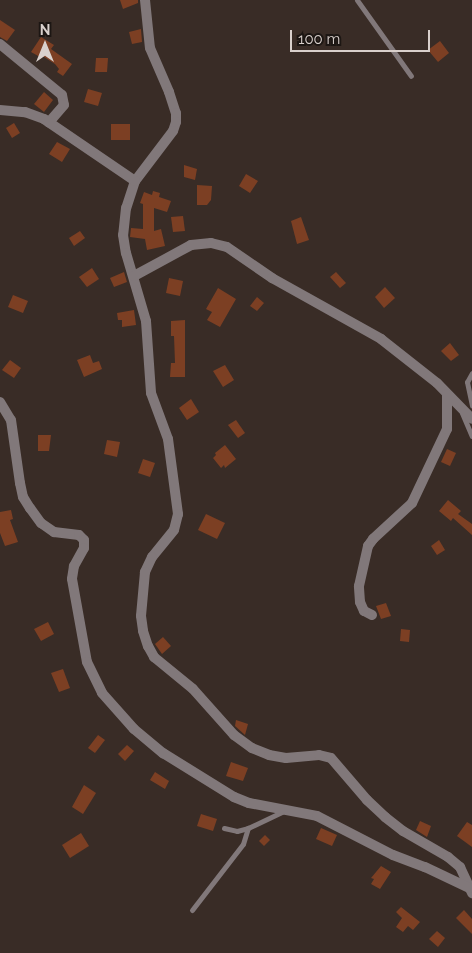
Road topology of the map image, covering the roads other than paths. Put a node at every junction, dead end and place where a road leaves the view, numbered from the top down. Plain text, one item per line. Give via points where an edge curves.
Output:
1 (145, 0) edge
2 (357, 0) edge
3 (0, 44) edge
4 (411, 76) dead end
5 (0, 110) edge
6 (50, 122) junction
7 (136, 181) junction
8 (134, 276) junction
9 (472, 373) edge
10 (447, 394) junction
11 (0, 402) edge
12 (472, 405) edge
13 (460, 408) junction
14 (472, 419) edge
15 (472, 436) edge
16 (372, 615) dead end
17 (288, 809) junction
18 (224, 828) dead end
19 (248, 828) junction
20 (470, 891) edge
21 (192, 910) dead end

1 - 7 street via 150,48 169,92 176,122 173,131
2 - 4 lane
3 - 6 street via 62,95 64,105
5 - 6 street via 25,112
6 - 7 street
7 - 8 street via 123,227 126,253
8 - 10 street via 192,245 205,242 219,244 272,278 381,339
8 - 20 street via 146,321 151,392 168,439 178,514 174,530 152,557 145,572 141,616 143,631 154,657 193,689 234,736 252,748 286,758 320,755 331,758 385,817 460,867
9 - 12 lane via 467,382
10 - 13 street
10 - 16 street via 447,429 412,503 368,546 359,586 364,611
11 - 17 street via 11,420 23,497 41,523 54,532 79,535 84,540 72,579 87,662 102,693 148,741 218,789 249,803
13 - 14 street
13 - 15 lane
17 - 19 lane
17 - 20 street via 336,824
18 - 19 lane via 237,831
19 - 21 lane via 243,844

